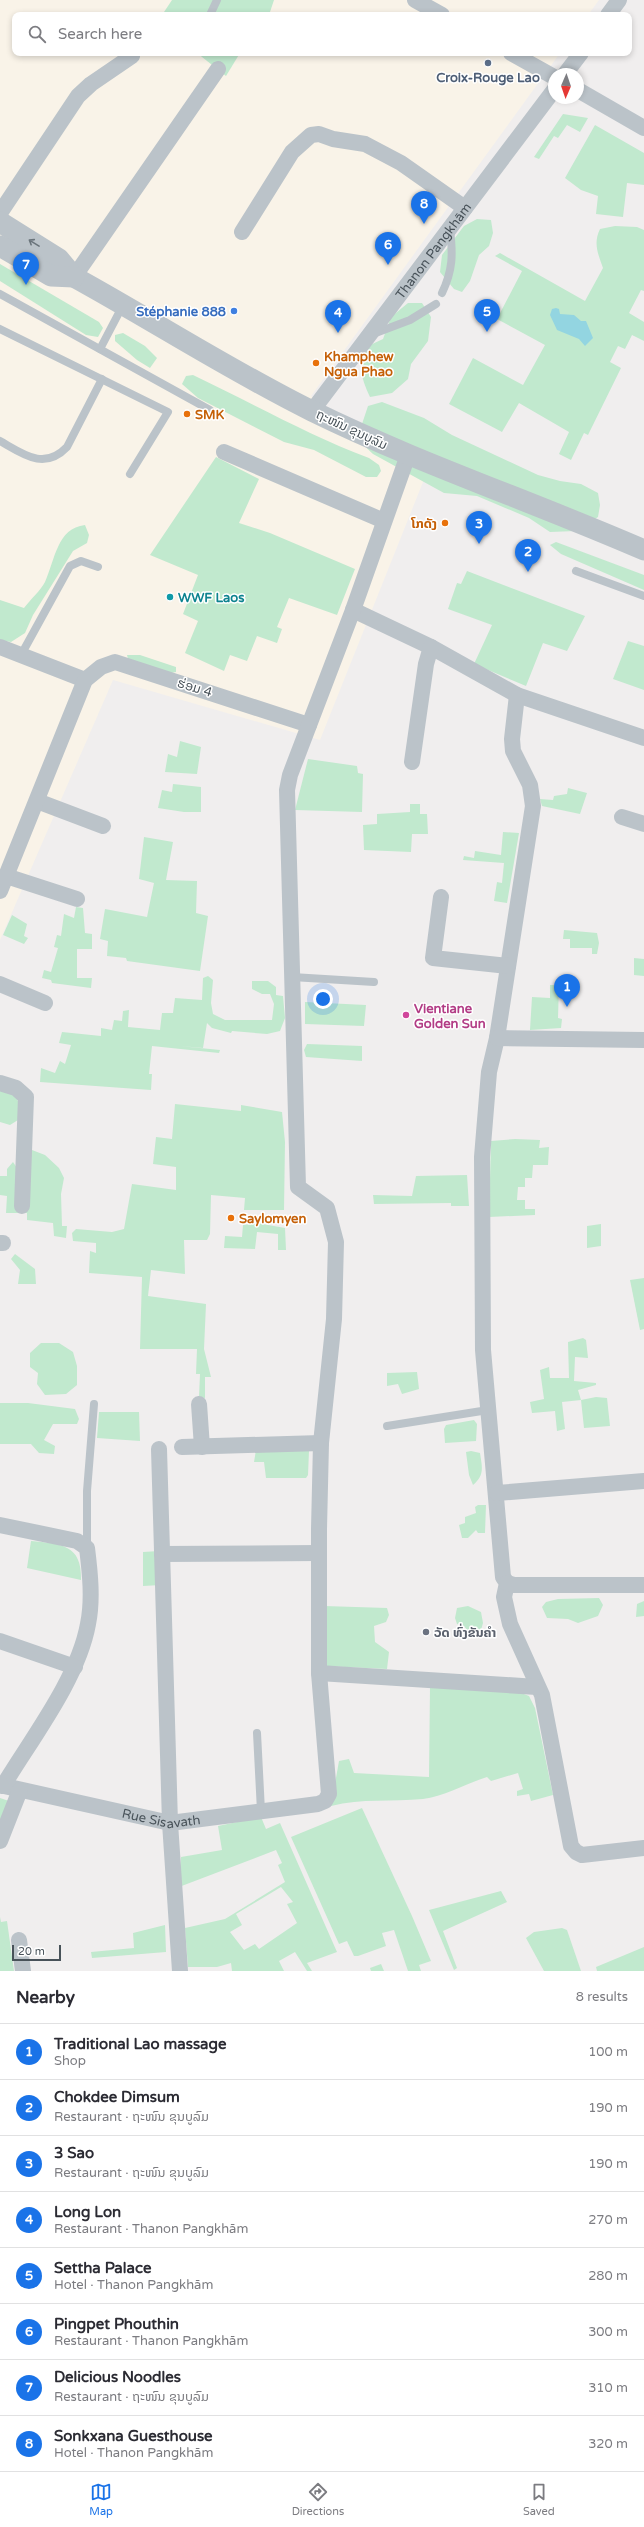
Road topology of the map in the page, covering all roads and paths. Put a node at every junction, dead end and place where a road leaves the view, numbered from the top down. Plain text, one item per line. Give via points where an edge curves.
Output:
1 (217, 0) edge
2 (619, 0) edge
3 (422, 2) edge
4 (211, 12) edge
5 (437, 12) edge
6 (610, 12) edge
7 (132, 56) dead end
8 (516, 56) edge
9 (578, 56) edge
10 (570, 68) edge
11 (218, 69) dead end
12 (548, 74) edge
13 (584, 93) edge
14 (548, 98) edge
15 (644, 128) edge
16 (465, 208) junction
17 (0, 213) edge
18 (0, 222) edge
19 (449, 229) junction
20 (242, 232) dead end
21 (0, 246) edge
22 (74, 277) junction
23 (442, 293) dead end
24 (0, 294) edge
25 (123, 304) junction
26 (436, 304) dead end
27 (0, 329) edge
28 (369, 335) junction
29 (100, 349) junction
30 (102, 379) junction
31 (210, 410) dead end
32 (312, 411) junction
33 (0, 441) edge
34 (224, 452) dead end
35 (408, 454) junction
36 (130, 474) dead end
37 (384, 521) junction
38 (642, 545) edge
39 (98, 567) dead end
40 (576, 571) dead end
41 (644, 596) edge
42 (353, 610) junction
43 (0, 647) edge
44 (431, 647) junction
45 (21, 655) junction
46 (85, 680) junction
47 (517, 695) junction
48 (309, 725) junction
49 (644, 738) edge
50 (412, 762) dead end
51 (37, 801) junction
52 (622, 817) dead end
53 (644, 824) edge
54 (103, 826) dead end
55 (6, 876) junction
56 (0, 891) edge
57 (442, 897) dead end
58 (77, 899) dead end
59 (508, 966) junction
60 (292, 977) junction
61 (374, 982) dead end
62 (0, 984) edge
63 (45, 1003) dead end
64 (497, 1038) junction
65 (644, 1040) edge
66 (0, 1083) edge
67 (22, 1206) dead end
68 (94, 1404) dead end
69 (199, 1404) dead end
70 (488, 1410) junction
71 (387, 1426) dead end
72 (321, 1443) junction
73 (182, 1447) dead end
74 (202, 1447) junction
75 (159, 1448) dead end
76 (644, 1481) edge
77 (497, 1493) junction
78 (0, 1525) edge
79 (86, 1548) junction
80 (319, 1553) junction
81 (162, 1554) junction
82 (507, 1583) junction
83 (644, 1585) edge
84 (0, 1641) edge
85 (75, 1667) junction
86 (319, 1673) junction
87 (537, 1687) junction
88 (256, 1733) dead end
89 (1, 1785) edge
90 (20, 1790) junction
91 (261, 1811) junction
92 (170, 1823) junction
93 (0, 1840) edge
94 (644, 1848) edge
95 (19, 1940) dead end
96 (24, 1971) edge
97 (180, 1971) edge

1 - 4 lane
2 - 6 street
3 - 5 street
7 - 17 street via 78,96
8 - 12 street
9 - 10 street
11 - 22 street
13 - 15 street
14 - 16 street, Thanon Pangkhām
16 - 19 street, Thanon Pangkhām
16 - 20 street via 384,153 365,144 319,134 311,135 292,152
22 -> 18 street, ຖະໜົນ ຂຸນບູລົມ via 59,259
19 - 23 lane via 452,248 451,274
19 - 28 street, Thanon Pangkhām
21 - 22 street, ຖະໜົນ ຂຸນບູລົມ via 51,276
22 - 25 street, ຖະໜົນ ຂຸນບູລົມ
24 - 29 lane
25 - 29 lane
25 - 32 street, ຖະໜົນ ຂຸນບູລົມ
26 - 28 lane via 410,320
27 - 30 lane
28 - 32 street, Thanon Pangkhām
29 - 31 lane
30 - 33 lane via 67,447 59,455 41,460 29,457
30 - 36 lane via 168,412
32 - 35 street, ຖະໜົນ ຂຸນບູລົມ
34 - 37 street
35 - 37 street
35 - 38 street, ຖະໜົນ ຂຸນບູລົມ
37 - 42 street
39 - 45 lane via 81,561 70,566
40 - 41 lane
42 - 44 street
42 - 48 street
43 - 45 street
44 - 47 street
44 - 50 street via 426,664
45 - 46 street
46 - 48 street, ຮ່ອມ 4 via 101,667 115,662
46 - 51 street
47 - 49 street
47 - 59 street via 512,745 530,785 533,806
48 - 60 street via 287,790
51 - 54 street
51 - 55 street
52 - 53 street
55 - 56 street
55 - 58 street
57 - 59 street via 433,958
59 - 64 street
60 - 61 lane
60 - 72 street via 298,1187 327,1208 336,1242 334,1319
62 - 63 street
64 - 65 street
64 - 70 street via 488,1072 482,1158 483,1350
66 - 67 street via 16,1088 26,1097
68 - 79 lane via 87,1491
69 - 74 street
70 - 71 lane
70 - 77 street
72 - 74 street
72 - 80 street
73 - 74 street
75 - 81 street
76 - 77 street
77 - 82 street via 503,1577
78 - 79 street via 77,1541
79 - 85 street via 90,1585 88,1624
80 - 81 street
80 - 86 street
81 - 92 street via 169,1715
82 - 83 street
82 - 87 street via 504,1597 510,1624
84 - 85 street
85 - 89 street
86 - 87 street
86 - 91 street, Rue Sisavath via 329,1794 325,1801
87 - 94 street via 542,1695 571,1846 582,1854
88 - 91 lane
89 - 90 street, Rue Sisavath
90 - 92 street, Rue Sisavath
90 - 93 street
91 - 92 street, Rue Sisavath
92 - 97 street
95 - 96 street

